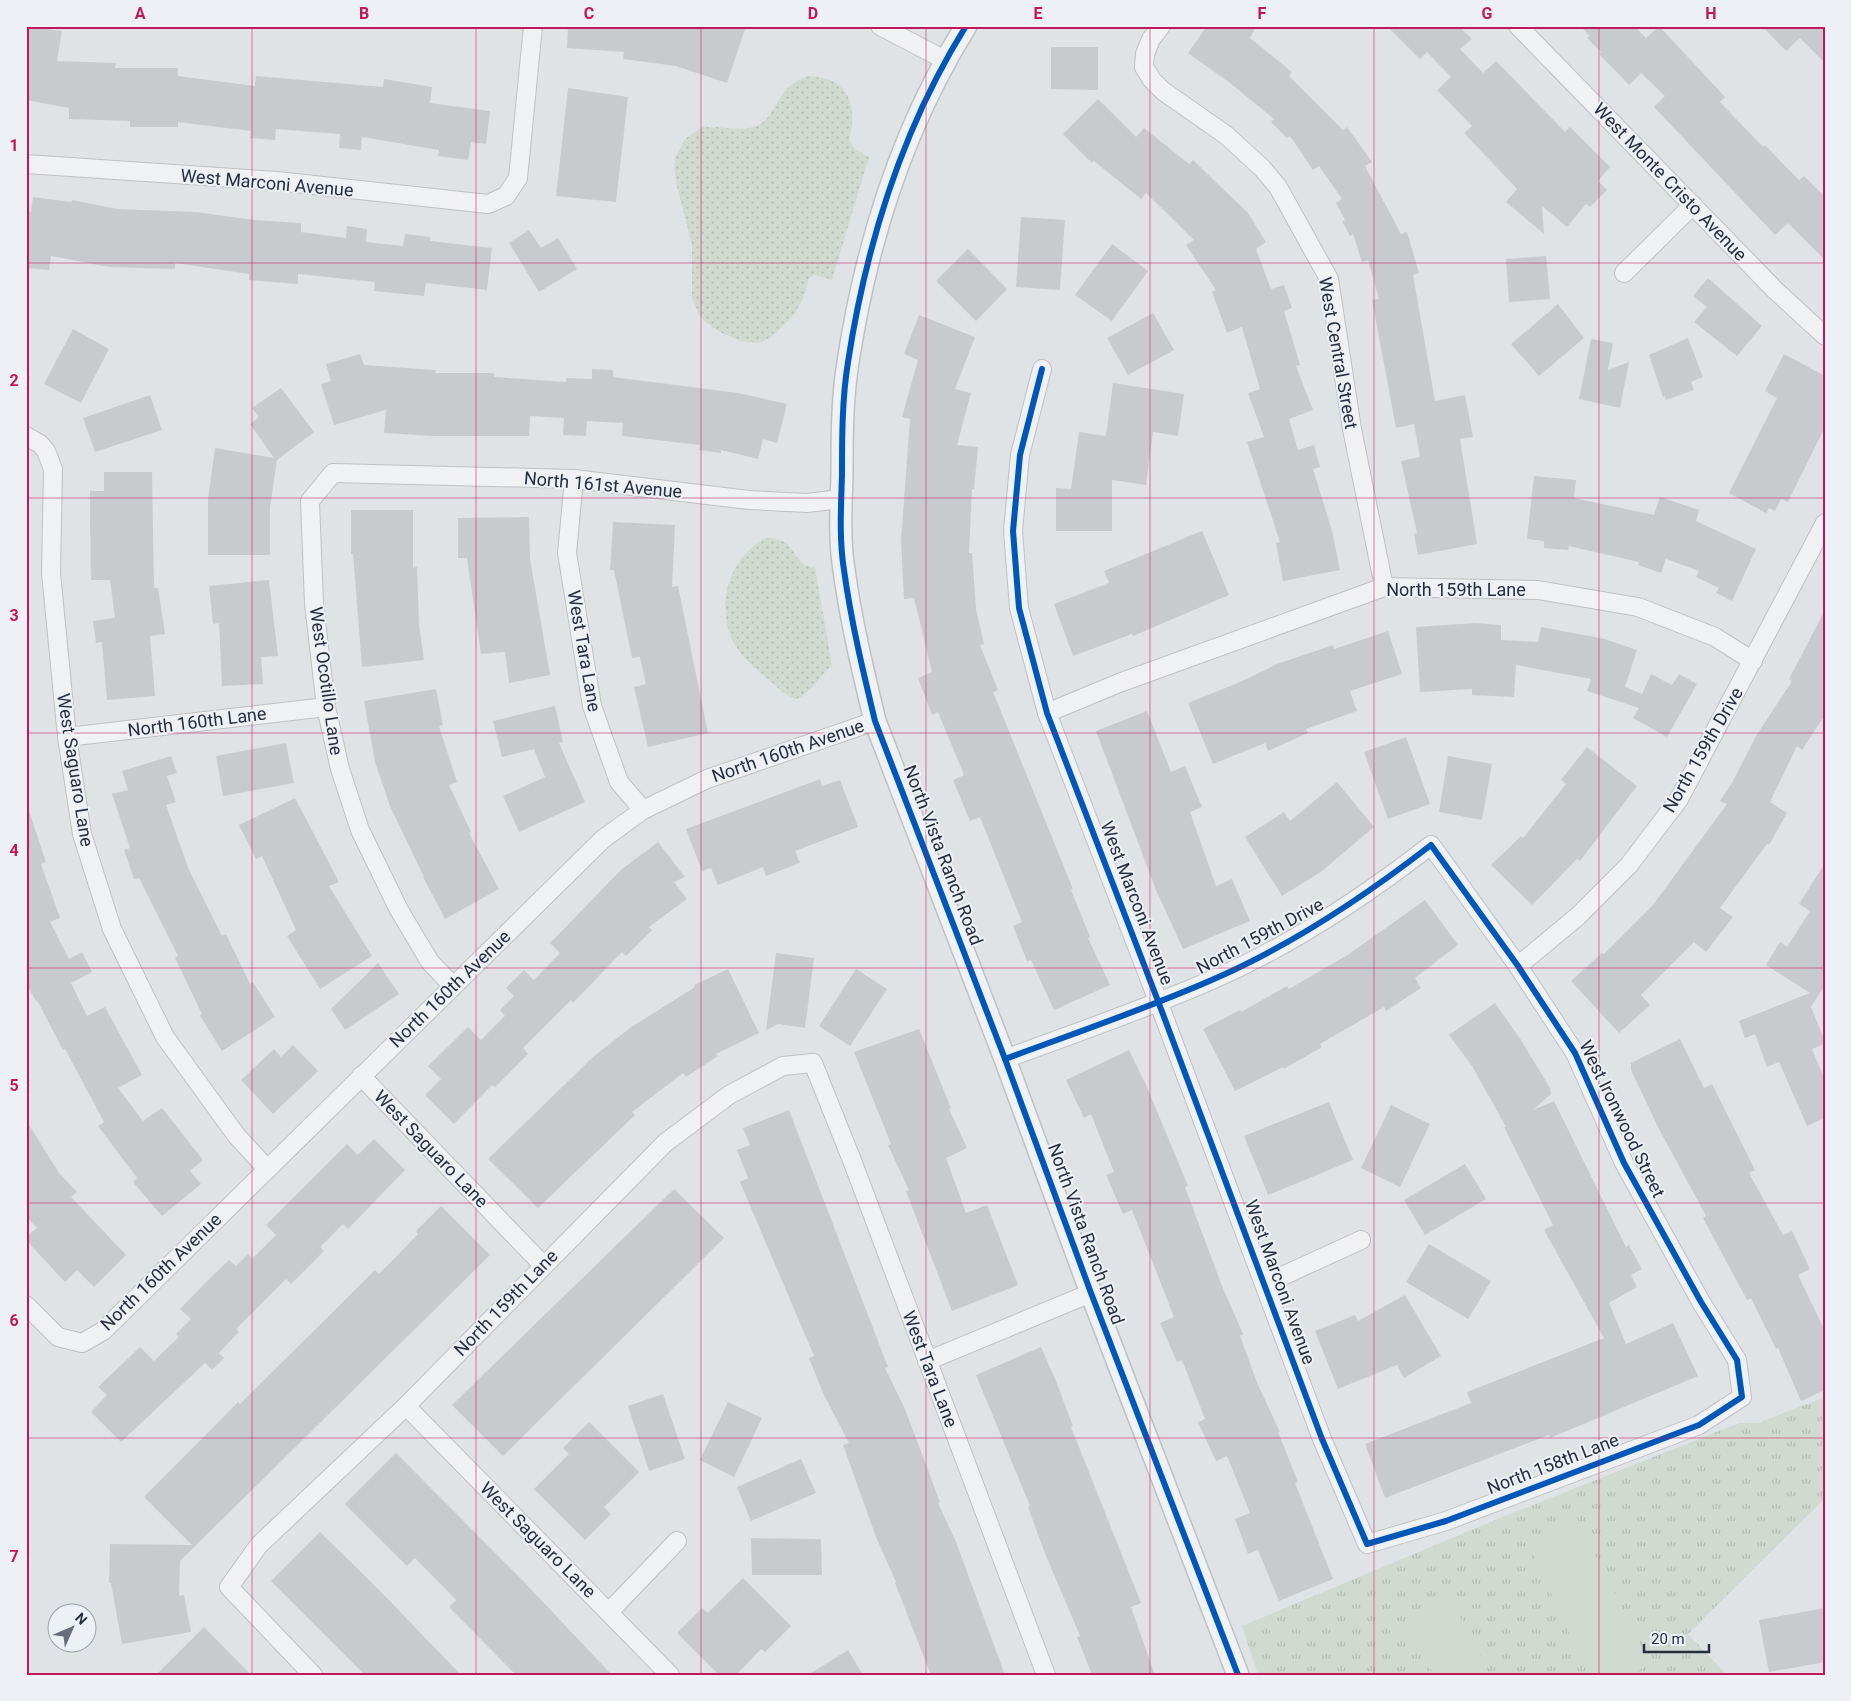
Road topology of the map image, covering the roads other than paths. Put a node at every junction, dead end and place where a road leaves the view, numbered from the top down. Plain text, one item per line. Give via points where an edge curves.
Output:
1 (533, 26) edge
2 (880, 26) edge
3 (966, 26) edge
4 (1161, 26) edge
5 (1518, 26) edge
6 (945, 60) junction
7 (26, 164) edge
8 (1693, 205) junction
9 (1624, 273) dead end
10 (1825, 336) edge
11 (1042, 369) dead end
12 (33, 440) edge
13 (333, 473) joint
14 (574, 479) junction
15 (841, 499) junction
16 (1825, 523) edge
17 (1384, 588) junction
18 (1753, 661) junction
19 (326, 707) junction
20 (1047, 713) junction
21 (875, 721) junction
22 (67, 737) junction
23 (644, 810) junction
24 (1431, 844) joint
25 (1518, 966) junction
26 (453, 986) junction
27 (1158, 1001) junction
28 (1005, 1059) junction
29 (813, 1063) joint
30 (361, 1076) junction
31 (267, 1169) junction
32 (1361, 1240) dead end
33 (543, 1265) junction
34 (1265, 1284) junction
35 (1091, 1293) junction
36 (26, 1305) edge
37 (927, 1360) junction
38 (1742, 1397) joint
39 (406, 1406) junction
40 (678, 1541) dead end
41 (1367, 1544) joint
42 (608, 1612) junction
43 (313, 1675) edge
44 (670, 1675) edge
45 (1046, 1675) edge
46 (1238, 1675) edge

1 - 7 street, West Marconi Avenue via 518,178 506,196 488,204 277,181
2 - 6 street
3 - 6 street, North Vista Ranch Road
4 - 17 street, West Central Street via 1145,54 1144,67 1164,91 1226,135 1262,168 1278,187 1329,279 1352,429
5 - 8 street, West Monte Cristo Avenue
6 - 15 street, North Vista Ranch Road via 921,110 868,257 847,364
8 - 9 street
8 - 10 street, West Monte Cristo Avenue via 1775,290
11 - 20 street, West Marconi Avenue via 1020,455 1014,531 1019,608
12 - 22 street, West Saguaro Lane via 51,460 53,469 51,573
13 - 14 street, North 161st Avenue
13 - 19 street, West Ocotillo Lane via 310,501 314,604
14 - 15 street, North 161st Avenue via 757,500 807,503
14 - 23 street, West Tara Lane via 567,552 592,706 619,782
15 - 21 street, North Vista Ranch Road via 843,568
16 - 18 street, North 159th Drive
17 - 18 street, North 159th Lane via 1538,590 1638,607 1715,637
17 - 20 street, North 159th Lane via 1119,682
18 - 25 street, North 159th Drive via 1678,799 1629,865 1578,916
19 - 22 street, North 160th Lane
19 - 26 street, West Ocotillo Lane via 340,769 360,830 399,910 430,962
20 - 27 street, West Marconi Avenue
21 - 23 street, North 160th Avenue via 708,779
21 - 28 street, North Vista Ranch Road
22 - 31 street, West Saguaro Lane via 82,834 112,929 165,1036 236,1135
23 - 26 street, North 160th Avenue via 603,839
24 - 25 street, West Ironwood Street
24 - 27 street, North 159th Drive via 1375,888 1314,927 1216,978
25 - 38 street, West Ironwood Street via 1574,1053 1624,1162 1736,1360
26 - 30 street, North 160th Avenue
27 - 28 street, North 159th Drive
27 - 34 street, West Marconi Avenue
28 - 35 street, North Vista Ranch Road
29 - 33 street, North 159th Lane via 783,1066 729,1095 665,1143
29 - 37 street, West Tara Lane
30 - 31 street, North 160th Avenue
30 - 33 street, West Saguaro Lane
31 - 36 street, North 160th Avenue via 102,1331 82,1343 58,1337
32 - 34 street
33 - 39 street, North 159th Lane
34 - 41 street, West Marconi Avenue via 1322,1439
35 - 37 street
35 - 46 street, North Vista Ranch Road
37 - 45 street, West Tara Lane
38 - 41 street, North 158th Lane via 1699,1425 1446,1521
39 - 42 street, West Saguaro Lane
39 - 43 street, North 159th Lane via 259,1545 229,1587
40 - 42 street
42 - 44 street, West Saguaro Lane

